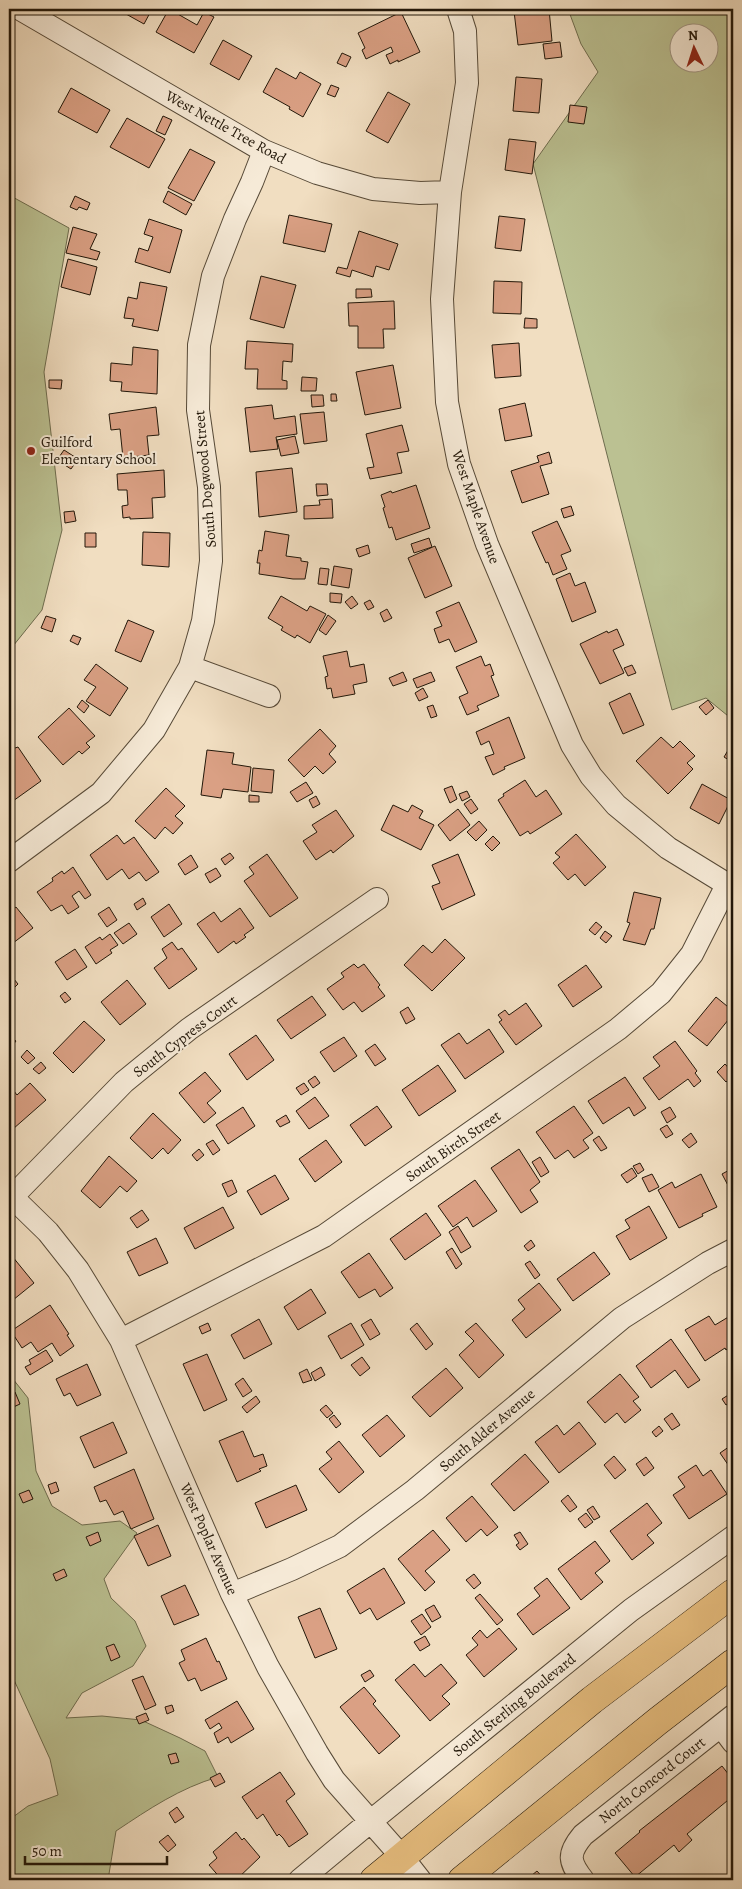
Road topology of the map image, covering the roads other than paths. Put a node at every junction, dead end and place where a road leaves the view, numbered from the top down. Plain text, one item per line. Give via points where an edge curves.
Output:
1 (20, 9) edge
2 (458, 9) edge
3 (264, 150) junction
4 (450, 192) junction
5 (190, 667) junction
6 (269, 696) dead end
7 (9, 861) edge
8 (730, 887) edge
9 (377, 900) dead end
10 (11, 1195) edge
11 (733, 1250) edge
12 (122, 1340) junction
13 (733, 1537) edge
14 (733, 1593) edge
15 (232, 1594) junction
16 (733, 1663) edge
17 (729, 1728) edge
18 (371, 1821) junction
19 (402, 1857) junction
20 (300, 1880) edge
21 (374, 1880) edge
22 (420, 1880) edge
23 (462, 1880) edge
24 (583, 1880) edge

1 - 3 street, West Nettle Tree Road
2 - 4 street, West Maple Avenue via 465,31 467,83
3 - 4 street, West Nettle Tree Road via 317,173 373,189
3 - 5 street, South Dogwood Street via 213,276 200,345 198,410 209,488 211,561 203,621
4 - 8 street, West Maple Avenue via 442,299 447,402 459,464 487,544 572,745 592,776 616,805 668,848
5 - 6 street
5 - 7 street, South Dogwood Street via 154,730 101,793
8 - 12 street, South Birch Street via 692,954 661,993 618,1030 324,1236
9 - 10 street, South Cypress Court via 189,1029 124,1082
10 - 12 street, West Poplar Avenue via 48,1232 78,1270
11 - 15 street, South Alder Avenue via 622,1318 415,1490 340,1546
12 - 15 street, West Poplar Avenue
13 - 18 street, South Sterling Boulevard via 632,1610
14 - 19 main road via 592,1700
15 - 18 street, West Poplar Avenue via 317,1754 334,1780
16 - 23 main road
17 - 24 street, North Concord Court via 583,1835 573,1846 571,1856 573,1866
18 - 19 street, West Poplar Avenue
18 - 20 street, South Sterling Boulevard
19 - 21 main road
19 - 22 street, West Poplar Avenue

